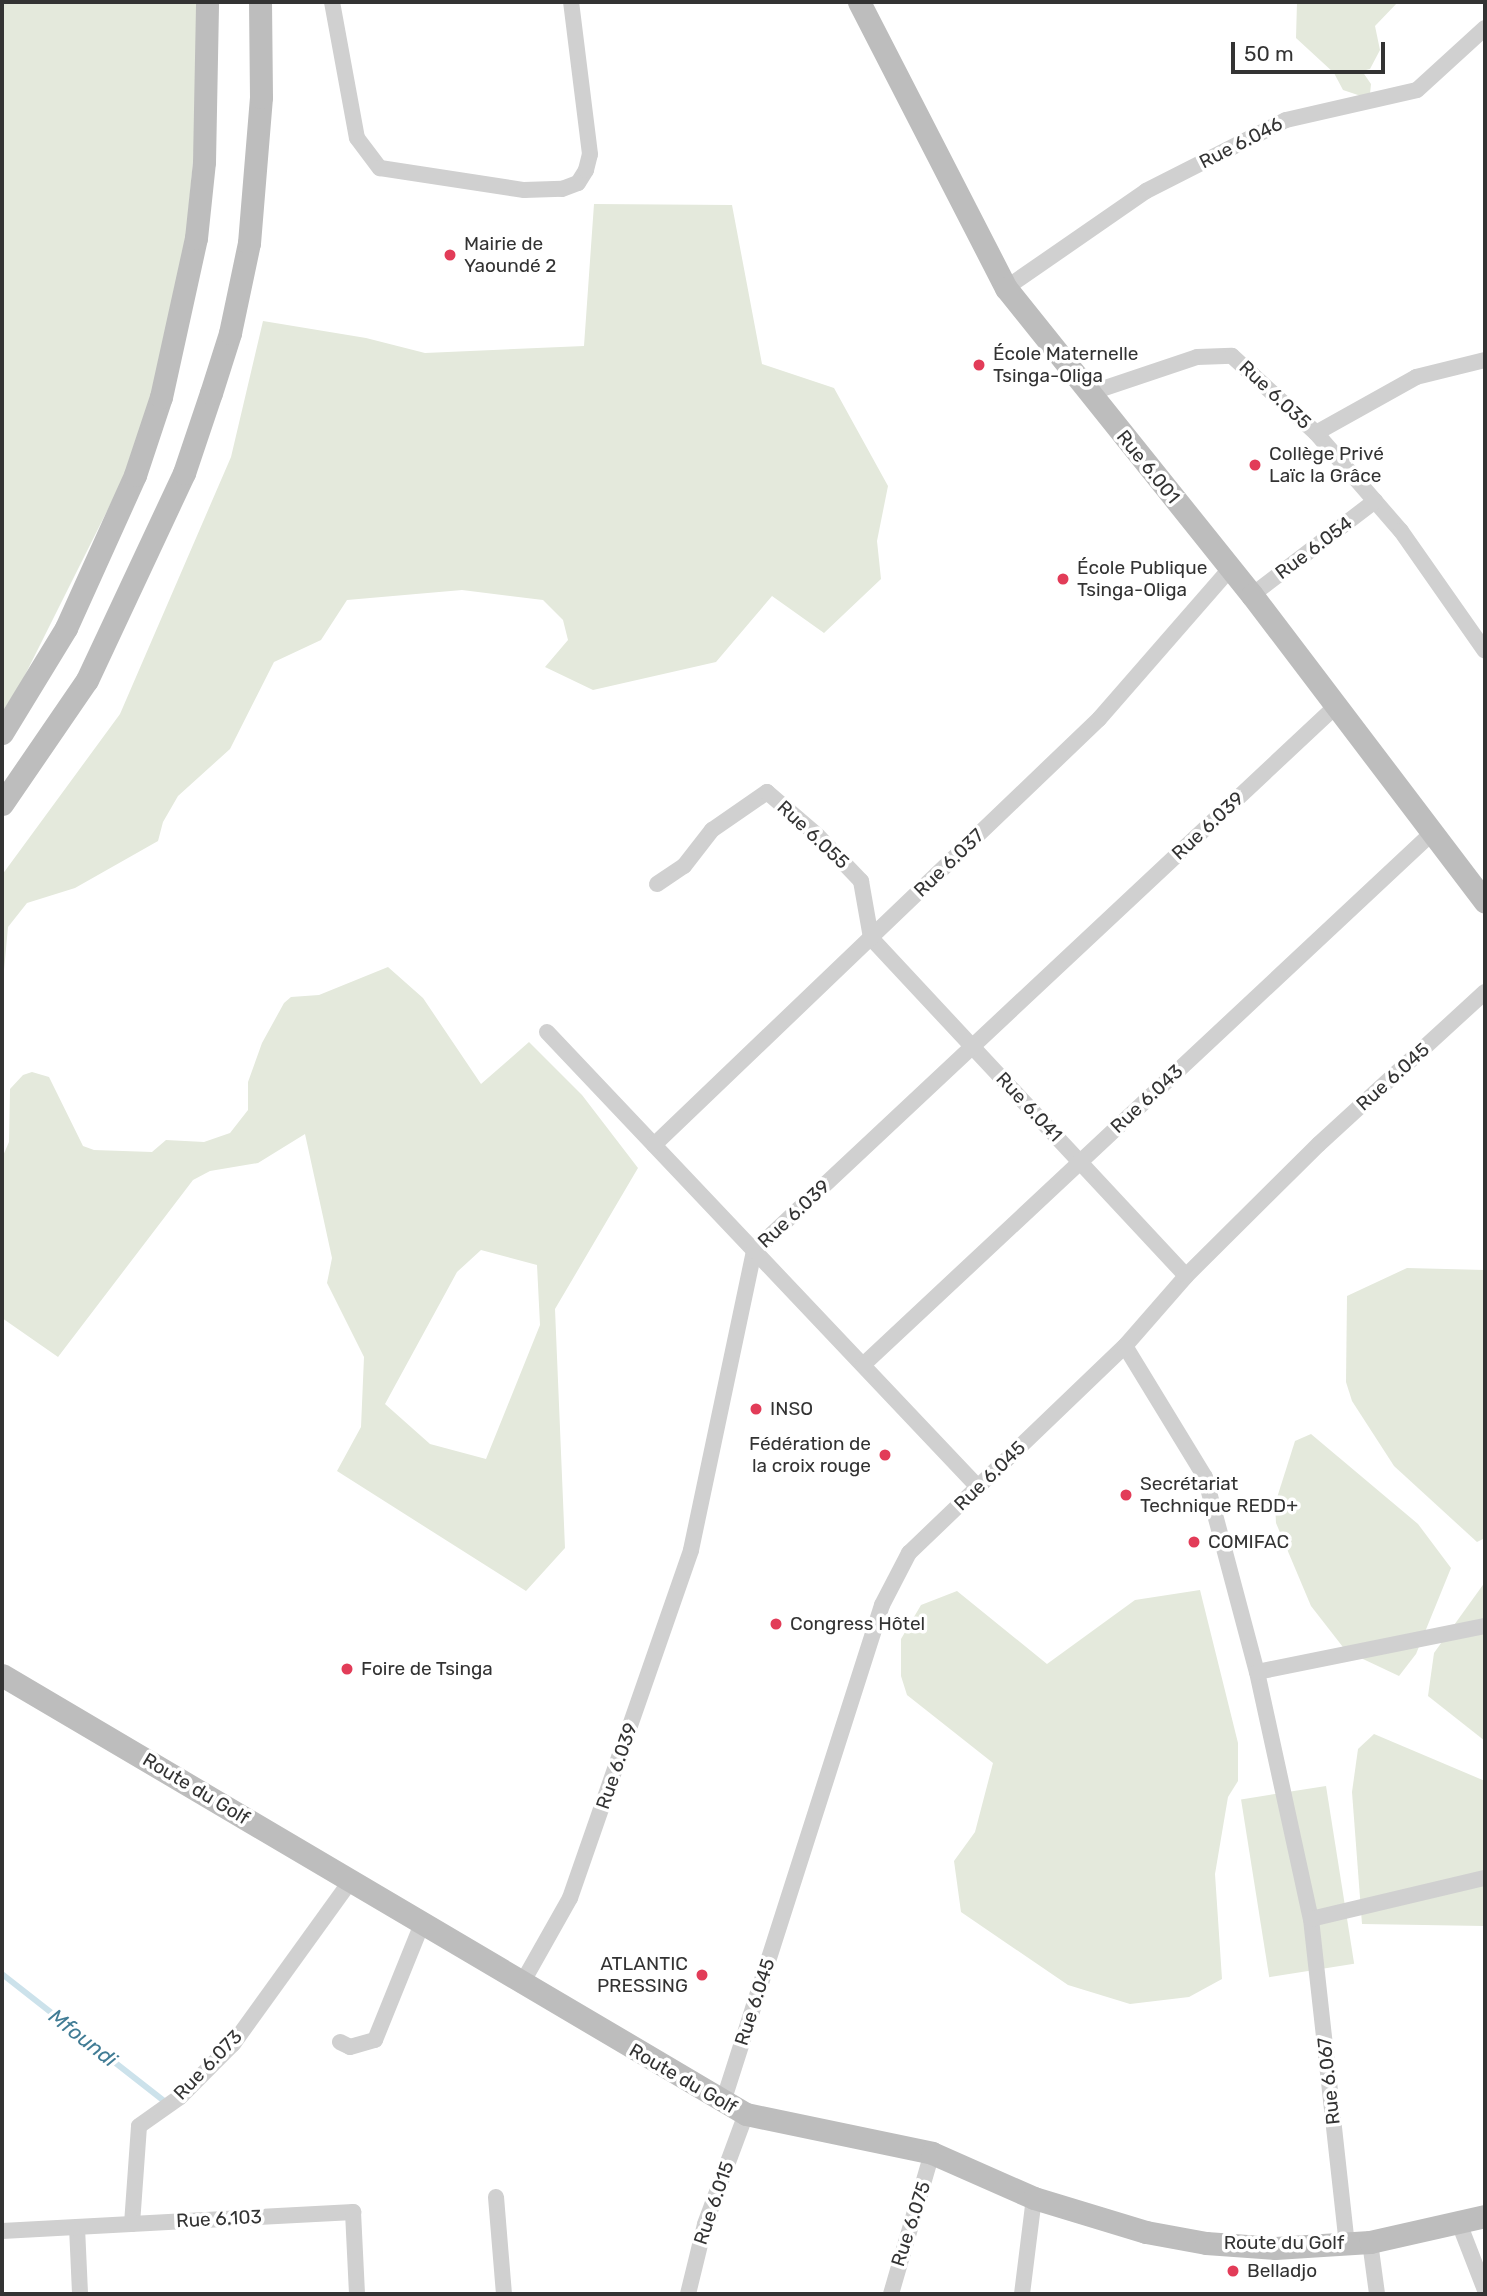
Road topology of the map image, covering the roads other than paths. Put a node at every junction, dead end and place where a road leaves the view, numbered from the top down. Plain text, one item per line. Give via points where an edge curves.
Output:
1 (207, 2) edge
2 (260, 2) edge
3 (332, 2) edge
4 (571, 2) edge
5 (859, 2) edge
6 (1485, 27) edge
7 (1006, 288) junction
8 (1485, 360) edge
9 (1090, 393) junction
10 (1316, 433) junction
11 (1376, 501) junction
12 (1230, 569) junction
13 (1252, 595) junction
14 (1485, 652) edge
15 (1337, 705) junction
16 (2, 733) edge
17 (2, 804) edge
18 (1431, 834) junction
19 (657, 884) dead end
20 (1485, 902) edge
21 (871, 938) junction
22 (1485, 992) edge
23 (547, 1032) dead end
24 (972, 1046) junction
25 (654, 1145) junction
26 (1080, 1162) junction
27 (754, 1251) junction
28 (1186, 1276) junction
29 (1125, 1346) junction
30 (863, 1365) junction
31 (978, 1487) junction
32 (1485, 1626) edge
33 (1257, 1672) junction
34 (2, 1675) edge
35 (1485, 1878) edge
36 (349, 1883) junction
37 (1311, 1919) junction
38 (421, 1926) junction
39 (521, 1985) junction
40 (340, 2042) dead end
41 (723, 2102) junction
42 (746, 2114) junction
43 (932, 2153) junction
44 (496, 2197) dead end
45 (1034, 2198) junction
46 (1485, 2216) edge
47 (1459, 2223) junction
48 (132, 2224) junction
49 (77, 2227) junction
50 (2, 2231) edge
51 (1359, 2243) junction
52 (1485, 2290) edge
53 (80, 2294) edge
54 (357, 2294) edge
55 (504, 2294) edge
56 (688, 2294) edge
57 (891, 2294) edge
58 (1022, 2294) edge
59 (1377, 2294) edge

1 - 16 main road via 209,60 202,188 196,238 161,397 135,475 66,628
2 - 17 main road via 261,97 249,243 218,369 184,473 139,576 87,680
3 - 4 street via 357,138 380,168 524,190 562,189 578,183 586,170 590,154
5 - 7 main road, Rue 6.001
6 - 7 street, Rue 6.046 via 1417,90 1286,120 1146,191
7 - 9 main road, Rue 6.001
8 - 10 street via 1416,377
9 - 10 street, Rue 6.035 via 1198,357 1232,356
9 - 12 main road, Rue 6.001
10 - 11 street, Rue 6.035
11 - 13 street, Rue 6.054
11 - 14 street, Rue 6.035
12 - 13 main road, Rue 6.001
12 - 21 street, Rue 6.037 via 1099,719
13 - 15 main road, Rue 6.001
15 - 18 main road, Rue 6.001
15 - 24 street, Rue 6.039
18 - 20 main road, Rue 6.001
18 - 26 street, Rue 6.043
19 - 21 street, Rue 6.055 via 684,866 712,830 767,792 861,881
21 - 24 street, Rue 6.041
21 - 25 street, Rue 6.037
22 - 28 street, Rue 6.045 via 1319,1144
23 - 25 street
24 - 26 street, Rue 6.041
24 - 27 street, Rue 6.039
25 - 27 street
26 - 28 street, Rue 6.041
26 - 30 street, Rue 6.043
27 - 30 street
27 - 39 street, Rue 6.039 via 691,1550 570,1898
28 - 29 street, Rue 6.045
29 - 31 street, Rue 6.045
29 - 33 street, Rue 6.067 via 1205,1477
30 - 31 street
31 - 41 street, Rue 6.045 via 909,1553 882,1605
32 - 33 street
33 - 37 street, Rue 6.067
34 - 36 main road, Route du Golf
35 - 37 street
36 - 38 main road, Route du Golf
36 - 48 street, Rue 6.073 via 233,2044 180,2097 139,2126
37 - 51 street, Rue 6.067
38 - 39 main road, Route du Golf
38 - 40 street via 375,2040 350,2047
39 - 41 main road, Route du Golf
41 - 42 main road, Route du Golf
42 - 43 main road, Route du Golf
42 - 56 street, Rue 6.015 via 705,2224
43 - 45 main road, Route du Golf
43 - 57 street, Rue 6.075
44 - 55 street
45 - 51 main road, Route du Golf via 1146,2232 1206,2243 1275,2248
45 - 58 street
46 - 47 main road, Route du Golf
47 - 51 main road, Route du Golf
47 - 52 street
48 - 49 street, Rue 6.103
48 - 54 street, Rue 6.103 via 353,2211
49 - 50 street, Rue 6.103
49 - 53 street
51 - 59 street, Rue 6.067

